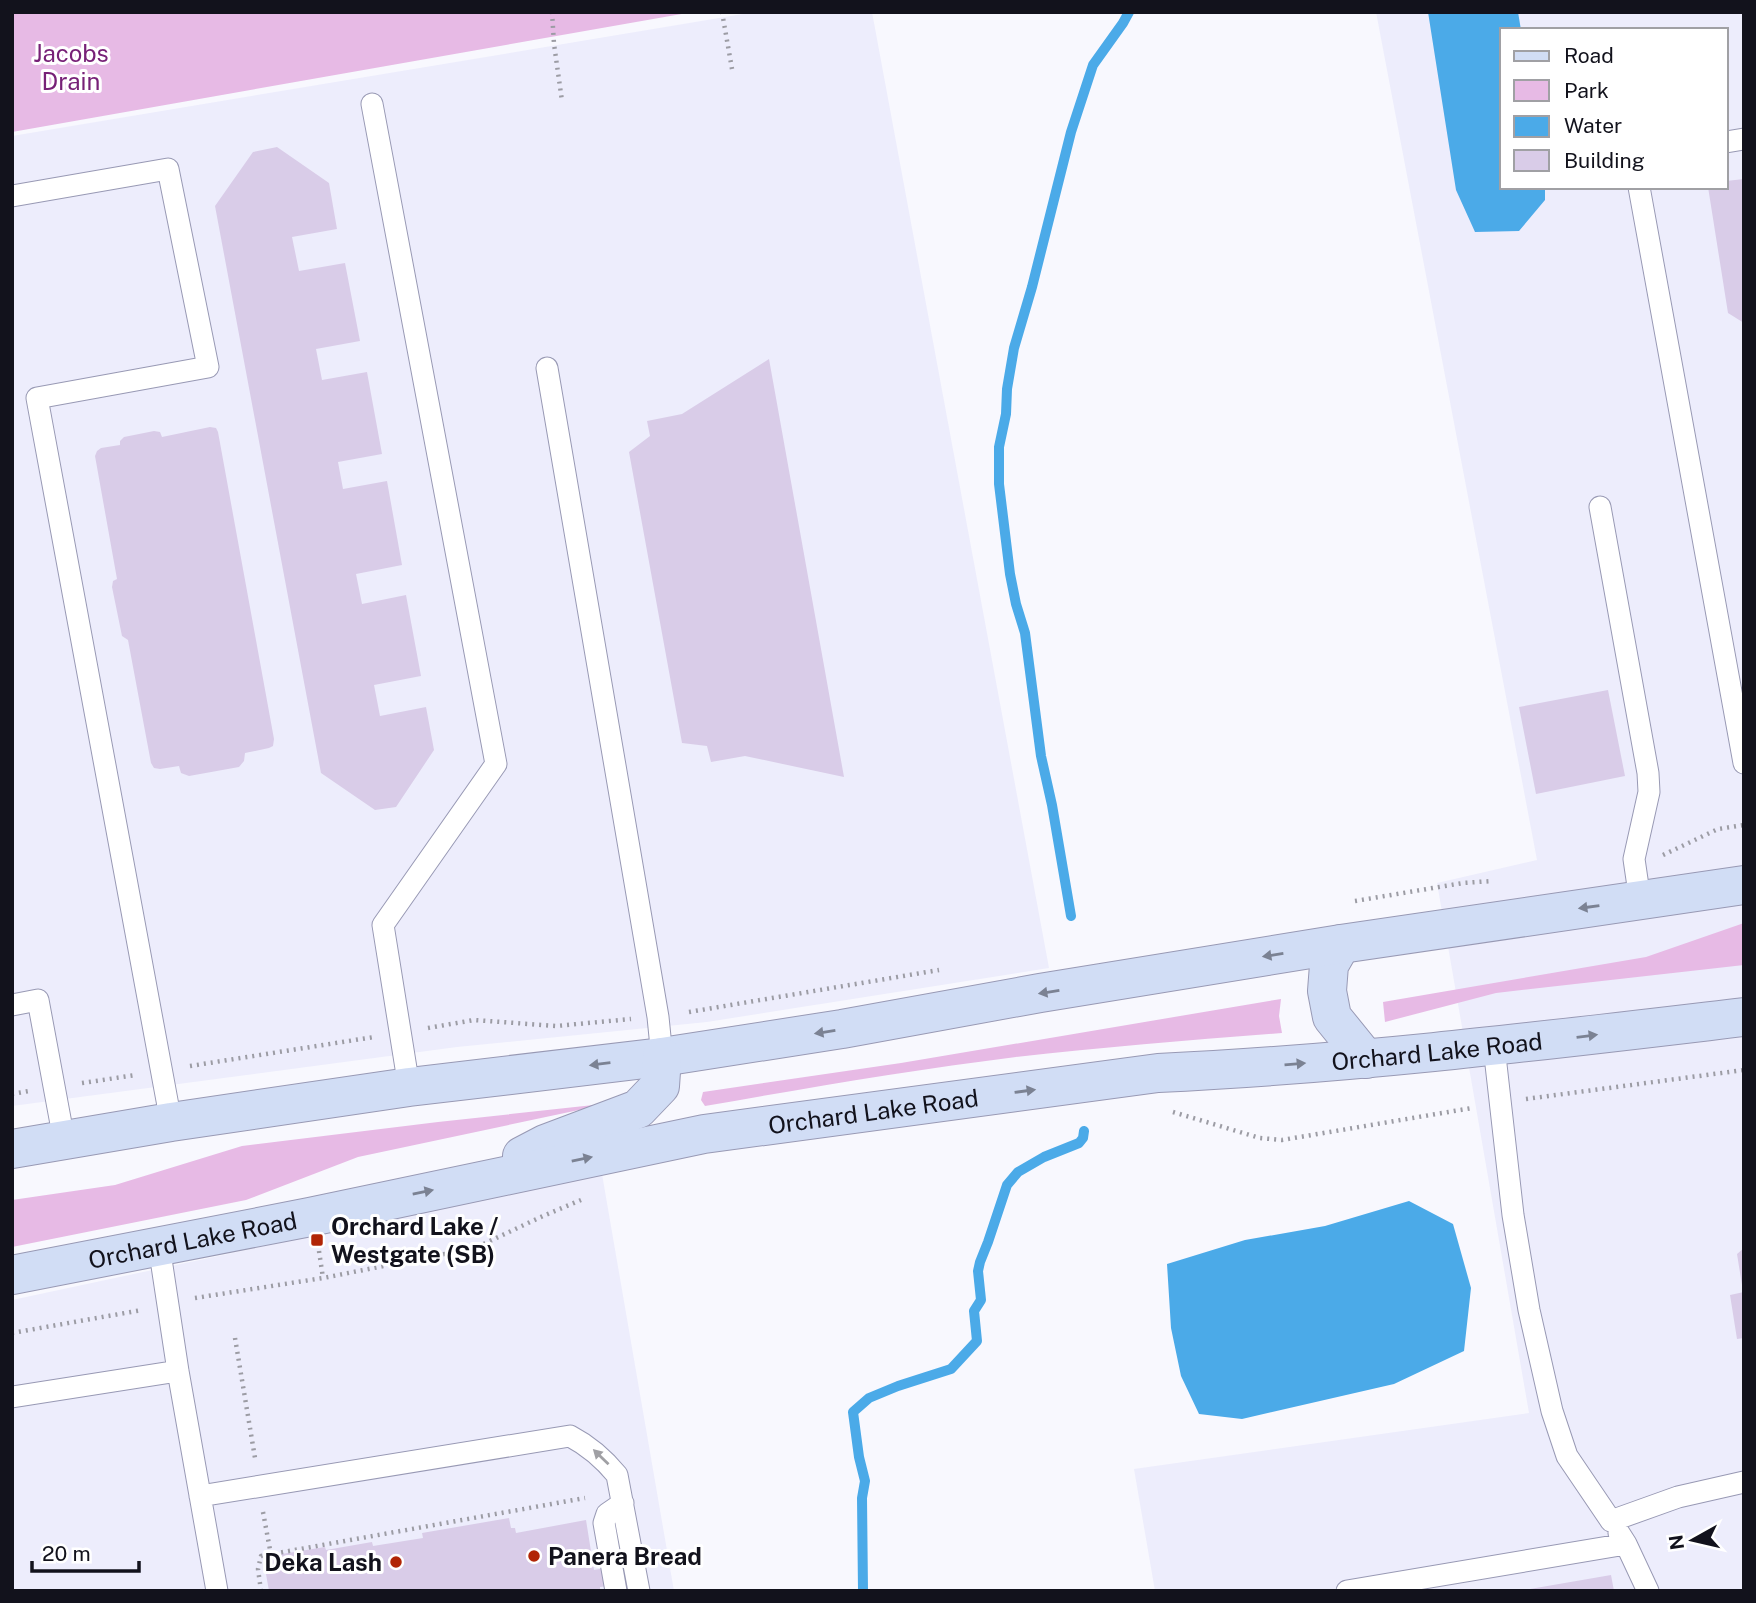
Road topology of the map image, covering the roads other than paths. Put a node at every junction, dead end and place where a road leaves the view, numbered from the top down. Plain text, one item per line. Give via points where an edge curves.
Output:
1 (372, 104) dead end
2 (1639, 189) edge
3 (12, 196) edge
4 (547, 368) dead end
5 (1600, 507) dead end
6 (1744, 763) edge
7 (1744, 886) edge
8 (1640, 900) junction
9 (1340, 944) junction
10 (12, 1005) edge
11 (1744, 1017) edge
12 (1494, 1047) junction
13 (663, 1057) junction
14 (1366, 1059) junction
15 (409, 1087) junction
16 (172, 1122) junction
17 (64, 1140) junction
18 (12, 1149) edge
19 (467, 1184) junction
20 (159, 1246) junction
21 (12, 1275) edge
22 (178, 1371) junction
23 (12, 1397) edge
24 (1744, 1482) edge
25 (200, 1496) junction
26 (622, 1497) junction
27 (1611, 1521) junction
28 (1626, 1544) junction
29 (217, 1591) edge
30 (616, 1591) edge
31 (639, 1591) edge
32 (1347, 1591) edge
33 (1648, 1591) edge

1 - 15 lane via 496,764 383,925
2 - 6 lane
3 - 16 lane via 168,169 208,367 37,398
4 - 13 lane
5 - 8 lane via 1648,772 1649,792 1634,859
7 - 8 main road
8 -> 9 main road
9 -> 13 main road
9 - 14 main road via 1329,965 1332,1017
10 - 17 lane via 38,1000
12 -> 11 main road, Orchard Lake Road
12 - 14 main road, Orchard Lake Road
12 - 27 lane via 1513,1215 1552,1411 1567,1456
13 -> 15 main road
13 - 19 main road via 660,1086 638,1109 545,1144
19 -> 14 main road, Orchard Lake Road via 704,1133 1158,1073
15 - 16 main road
16 - 17 main road
17 - 18 main road
20 -> 19 main road, Orchard Lake Road
20 - 21 main road, Orchard Lake Road
20 - 22 lane
22 - 23 lane
22 - 25 lane
24 - 27 lane via 1678,1497
26 -> 25 lane via 617,1475 607,1462 570,1436
25 - 29 lane
26 - 30 lane via 604,1523
26 - 31 lane
27 - 28 lane
28 - 32 lane
28 - 33 lane

